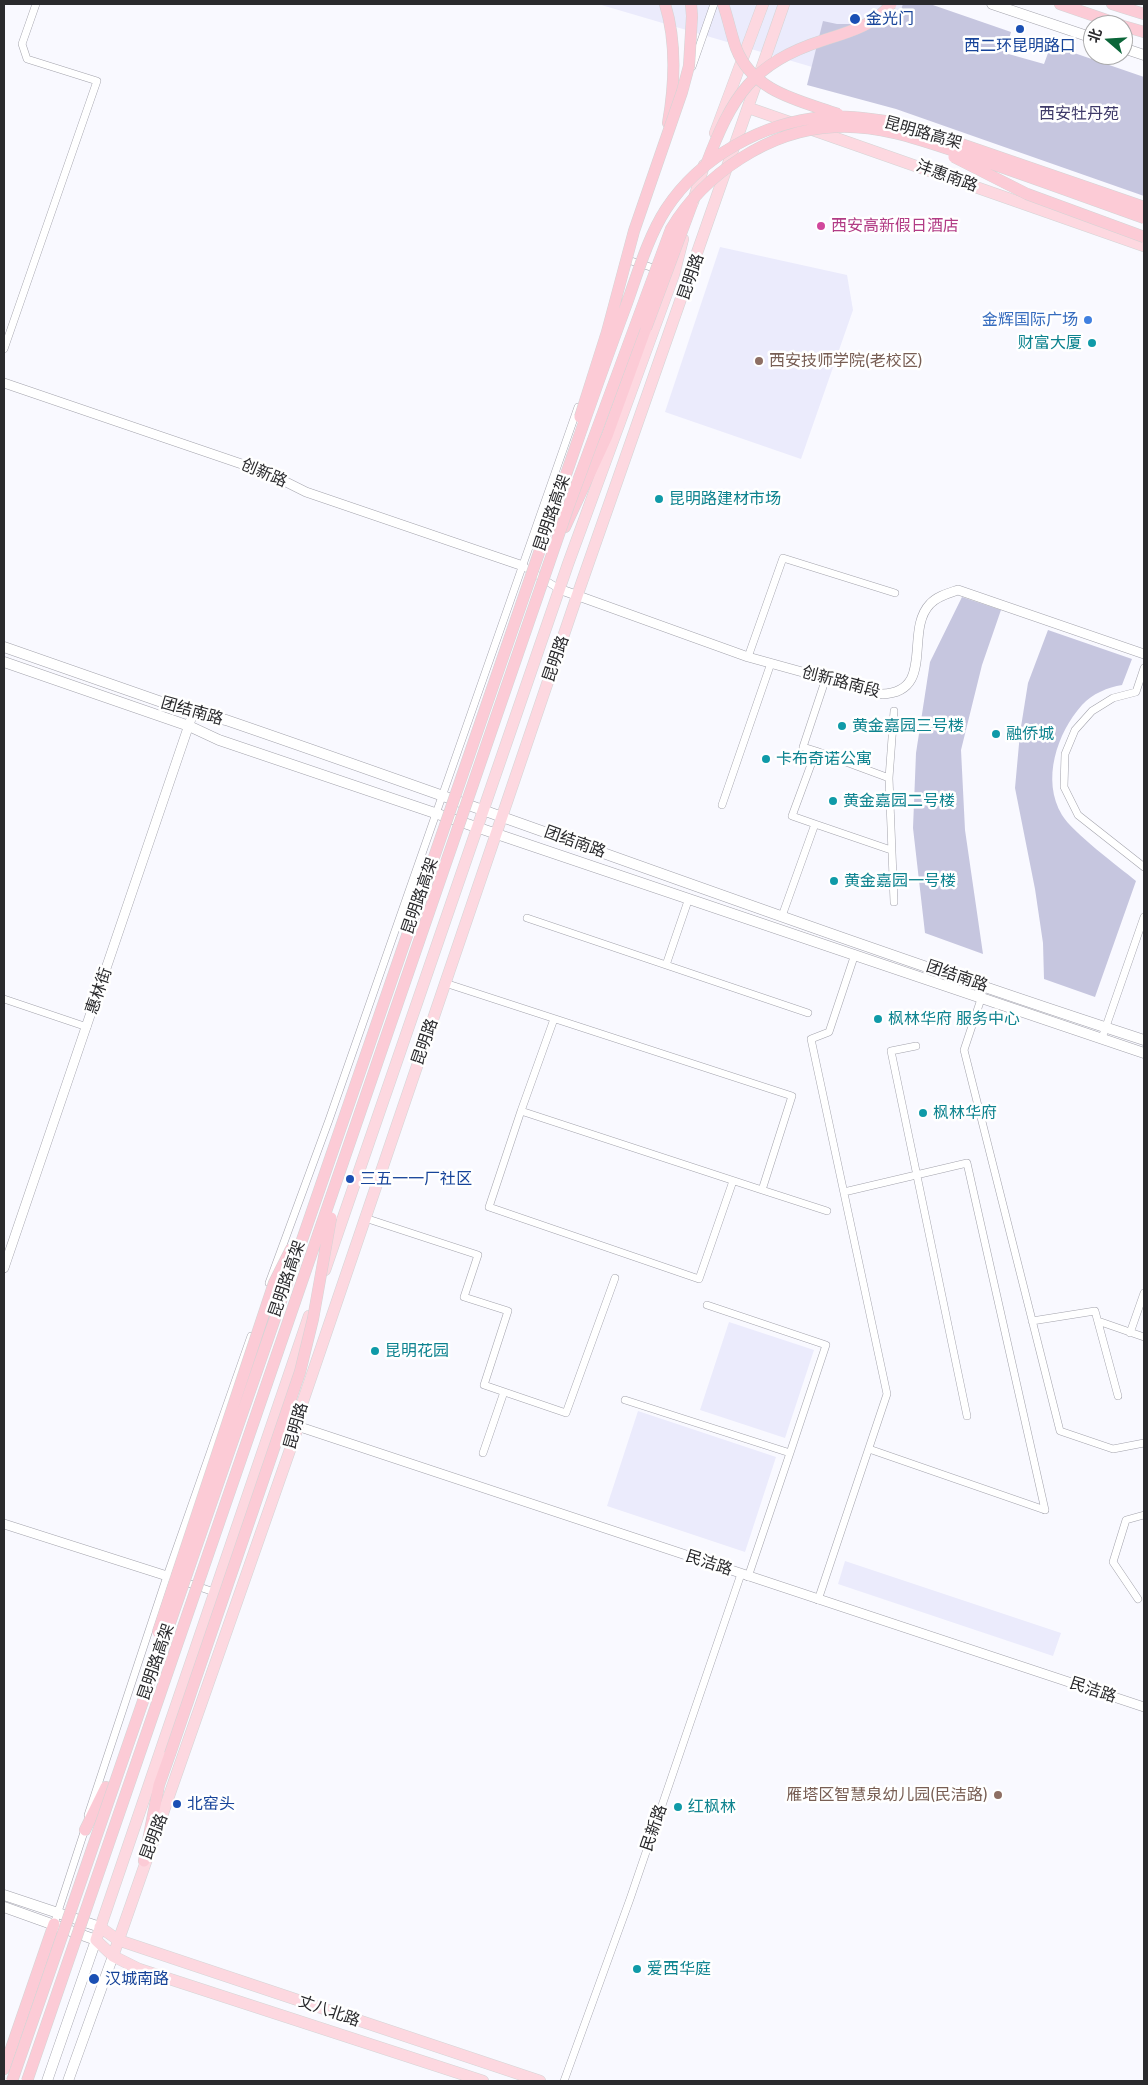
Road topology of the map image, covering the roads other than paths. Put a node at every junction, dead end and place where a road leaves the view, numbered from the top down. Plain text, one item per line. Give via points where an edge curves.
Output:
1 (36, 4) edge
2 (665, 4) edge
3 (690, 4) edge
4 (714, 4) edge
5 (723, 4) edge
6 (763, 4) edge
7 (784, 4) edge
8 (891, 4) edge
9 (992, 4) edge
10 (1060, 4) edge
11 (1112, 4) edge
12 (1144, 14) edge
13 (1092, 15) edge
14 (1083, 35) edge
15 (749, 108) junction
16 (664, 144) junction
17 (930, 144) junction
18 (1144, 207) edge
19 (1144, 219) edge
20 (1144, 237) edge
21 (1144, 246) edge
22 (628, 260) junction
23 (674, 274) junction
24 (4, 348) edge
25 (4, 383) edge
26 (572, 456) junction
27 (551, 558) junction
28 (523, 566) junction
29 (559, 589) junction
30 (895, 593) dead end
31 (577, 596) junction
32 (4, 648) edge
33 (1144, 654) edge
34 (748, 657) junction
35 (4, 662) edge
36 (771, 663) junction
37 (1144, 668) edge
38 (826, 678) junction
39 (894, 711) dead end
40 (193, 713) junction
41 (189, 726) junction
42 (816, 751) junction
43 (889, 778) junction
44 (442, 794) junction
45 (722, 805) dead end
46 (485, 810) junction
47 (435, 814) junction
48 (502, 816) junction
49 (815, 824) junction
50 (479, 828) junction
51 (497, 833) junction
52 (891, 850) junction
53 (1144, 867) edge
54 (689, 898) junction
55 (894, 902) dead end
56 (782, 916) junction
57 (1144, 917) edge
58 (527, 918) dead end
59 (855, 954) junction
60 (666, 965) junction
61 (445, 983) junction
62 (4, 999) edge
63 (981, 999) junction
64 (808, 1012) dead end
65 (554, 1019) junction
66 (87, 1027) junction
67 (1104, 1033) junction
68 (1144, 1040) edge
69 (916, 1046) dead end
70 (1144, 1053) edge
71 (522, 1111) junction
72 (918, 1174) junction
73 (338, 1181) junction
74 (732, 1181) junction
75 (762, 1190) junction
76 (844, 1192) junction
77 (827, 1211) dead end
78 (310, 1212) junction
79 (365, 1218) junction
80 (4, 1268) edge
81 (615, 1278) dead end
82 (1144, 1293) edge
83 (706, 1305) dead end
84 (1032, 1320) junction
85 (1098, 1321) junction
86 (1130, 1332) junction
87 (1144, 1338) edge
88 (504, 1392) junction
89 (1118, 1396) dead end
90 (625, 1400) dead end
91 (966, 1416) dead end
92 (274, 1419) junction
93 (298, 1427) junction
94 (1144, 1443) edge
95 (869, 1448) junction
96 (483, 1453) dead end
97 (790, 1453) junction
98 (1144, 1515) edge
99 (4, 1524) edge
100 (744, 1575) junction
101 (167, 1576) junction
102 (214, 1592) junction
103 (1138, 1599) dead end
104 (818, 1600) junction
105 (1144, 1707) edge
106 (85, 1830) junction
107 (144, 1861) junction
108 (4, 1895) edge
109 (4, 1907) edge
110 (56, 1919) junction
111 (100, 1927) junction
112 (96, 1940) junction
113 (118, 1940) junction
114 (113, 1956) junction
115 (4, 2069) edge
116 (12, 2081) edge
117 (26, 2081) edge
118 (47, 2081) edge
119 (68, 2081) edge
120 (483, 2081) edge
121 (540, 2081) edge
122 (564, 2081) edge

1 - 24 street via 22,44 27,58 97,80
2 - 16 highway, bridge via 672,39 674,75
3 - 16 highway, bridge via 692,37 689,66
4 - 22 street
5 - 19 highway, bridge via 745,68 767,87
6 - 23 main road, 昆明路 via 698,181
7 - 15 main road, 昆明路
8 - 27 highway, bridge via 872,22 775,60 749,84 734,104 713,148 607,436
9 - 14 main road
10 - 13 highway
11 - 12 highway
15 - 21 main road, 沣惠南路
15 - 31 main road, 昆明路
16 - 26 highway, bridge via 583,402
17 - 19 highway, 昆明路高架, bridge
17 - 20 highway, bridge via 1026,194
17 - 27 highway, 昆明路高架, bridge via 892,133 853,127 802,131 770,142 735,163 681,212 670,229
18 - 26 highway, 昆明路高架, bridge via 900,123 827,117 786,124 752,136 706,166 666,208 644,256
22 - 23 street
22 - 28 street
23 - 29 main road, 昆明路
25 - 28 street, 创新路 via 268,472 306,492
26 - 78 highway, 昆明路高架, bridge
27 - 73 highway, 昆明路高架, bridge
28 - 29 street
28 - 44 street
29 - 31 street, 创新路南段
29 - 46 main road, 昆明路
30 - 34 street via 783,558
31 - 34 street, 创新路南段
31 - 48 main road, 昆明路
32 - 40 main road, 团结南路
33 - 38 street, 创新路南段 via 958,590 929,604 922,619 913,680 905,689 895,694 882,694
34 - 36 street, 创新路南段
35 - 41 main road, 团结南路
36 - 38 street, 创新路南段
36 - 45 street
37 - 53 street via 1136,692 1113,698 1092,711 1075,730 1065,754 1064,787 1078,815
38 - 42 street via 803,747
39 - 43 street
40 - 41 street, 惠林街
40 - 44 main road, 团结南路 via 226,720
41 - 47 main road, 团结南路 via 219,740
41 - 66 street, 惠林街
42 - 43 street
42 - 49 street via 792,816
43 - 52 street
44 - 46 main road, 团结南路
44 - 47 street
46 - 48 main road, 团结南路
46 - 50 main road, 昆明路
47 - 50 main road, 团结南路
47 - 101 street
48 - 51 main road, 昆明路
48 - 56 main road, 团结南路
49 - 52 street
49 - 56 street
50 - 51 main road, 团结南路
50 - 92 main road, 昆明路
51 - 54 main road, 团结南路
51 - 61 main road, 昆明路
52 - 55 street
54 - 59 main road, 团结南路
54 - 60 street
56 - 67 main road, 团结南路
57 - 67 street
58 - 60 street
59 - 63 main road, 团结南路
59 - 76 street via 829,1032 811,1039
60 - 64 street
61 - 65 street
61 - 79 main road, 昆明路
62 - 66 street
63 - 67 main road, 团结南路
63 - 84 street via 964,1050
65 - 71 street
65 - 75 street via 792,1096
66 - 80 street, 惠林街
67 - 68 main road, 团结南路
67 - 70 main road, 团结南路
69 - 72 street via 891,1051
71 - 74 street
71 - 74 street via 489,1207 698,1279
72 - 76 street
72 - 91 street
72 - 95 street via 967,1163 1045,1510
73 - 107 highway, bridge via 314,1319 300,1372 160,1785
73 - 117 highway, 昆明路高架, bridge
74 - 75 street
75 - 77 street
76 - 95 street via 887,1394
78 - 106 highway, bridge via 274,1282 106,1787
78 - 116 highway, 昆明路高架, bridge
79 - 88 street via 478,1255 464,1297 508,1311 484,1385
79 - 93 main road, 昆明路 via 302,1404
81 - 88 street via 566,1413
82 - 86 street
83 - 97 street, 民新路 via 826,1345
84 - 85 street via 1095,1311
84 - 94 street via 1060,1430 1113,1449
85 - 86 street
85 - 89 street
86 - 87 street
88 - 96 street
90 - 97 street
92 - 93 street, 民洁路
92 - 102 main road, 昆明路
93 - 100 street, 民洁路
93 - 107 main road, 昆明路 via 174,1786
95 - 104 street
97 - 100 street, 民新路
98 - 103 street via 1126,1520 1113,1562
99 - 101 street
100 - 104 street, 民洁路
100 - 122 street, 民新路
101 - 102 street
101 - 106 street via 90,1803
102 - 111 main road, 昆明路
104 - 105 street, 民洁路
106 - 110 street
107 - 113 main road, 昆明路
108 - 110 main road
109 - 110 main road
110 - 111 main road
110 - 112 main road
110 - 115 highway
111 - 112 main road, 昆明路
111 - 113 main road, 丈八北路
112 - 114 main road, 丈八北路
112 - 118 main road, 昆明路
113 - 114 main road, 昆明路
113 - 121 main road, 丈八北路
114 - 119 main road, 昆明路
114 - 120 main road, 丈八北路 via 139,1969

